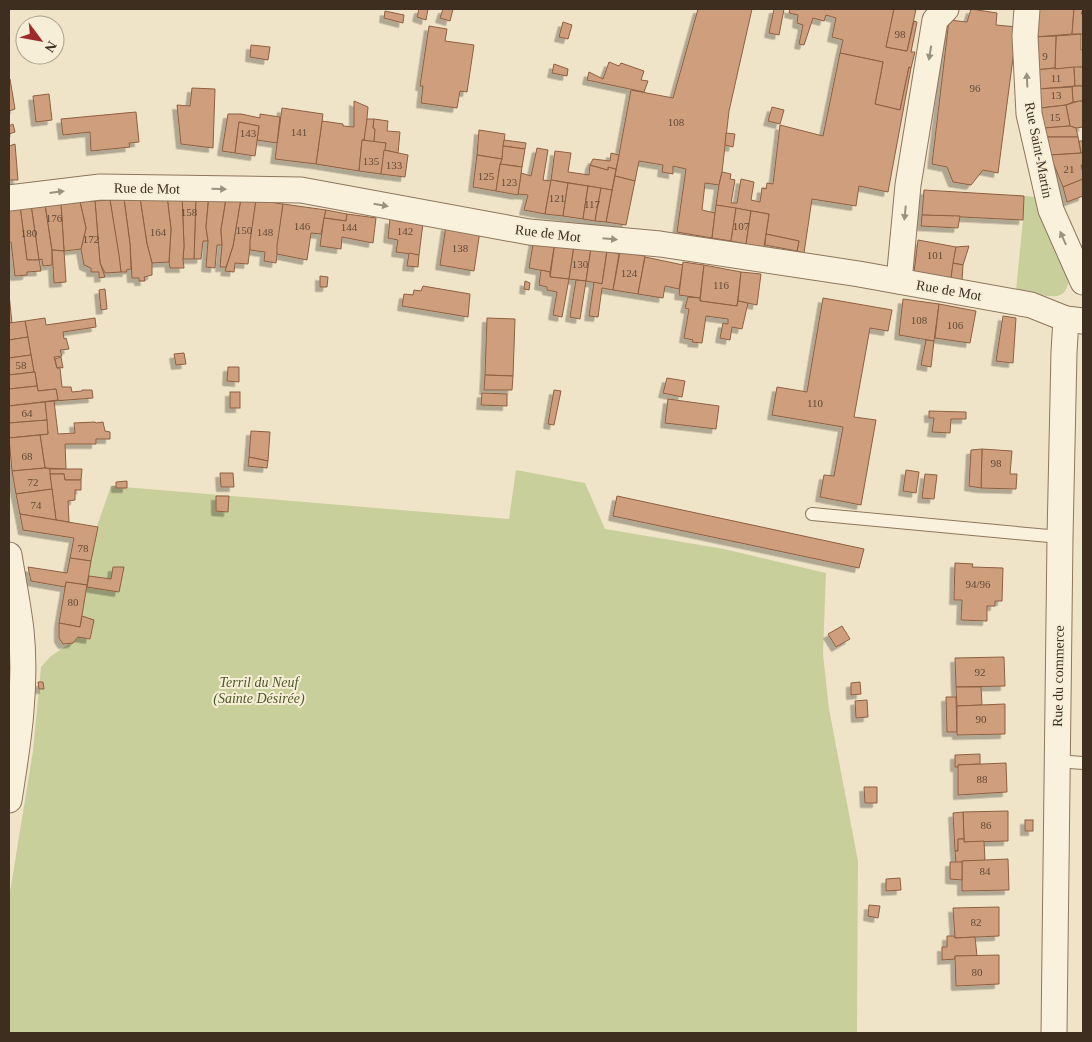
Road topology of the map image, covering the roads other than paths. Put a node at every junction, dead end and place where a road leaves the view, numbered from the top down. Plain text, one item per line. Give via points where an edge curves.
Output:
1 (946, 9) edge
2 (1027, 9) edge
3 (9, 198) edge
4 (899, 281) junction
5 (1083, 282) edge
6 (1074, 320) edge
7 (812, 514) dead end
8 (1060, 537) junction
9 (9, 555) edge
10 (1057, 762) junction
11 (1083, 763) edge
12 (9, 800) edge
13 (1054, 1033) edge

1 -> 4 street via 935,20 908,185
5 -> 2 street, Rue Saint-Martin via 1051,210 1029,114 1025,36
3 -> 4 street, Rue de Mot via 100,187 301,190 528,232 660,244
4 - 6 street, Rue de Mot via 1031,305
6 - 8 street, Rue du commerce via 1064,352
7 - 8 lane
8 - 10 street, Rue du commerce
9 - 12 street via 21,630 23,675
10 - 11 lane
10 - 13 street, Rue du commerce

